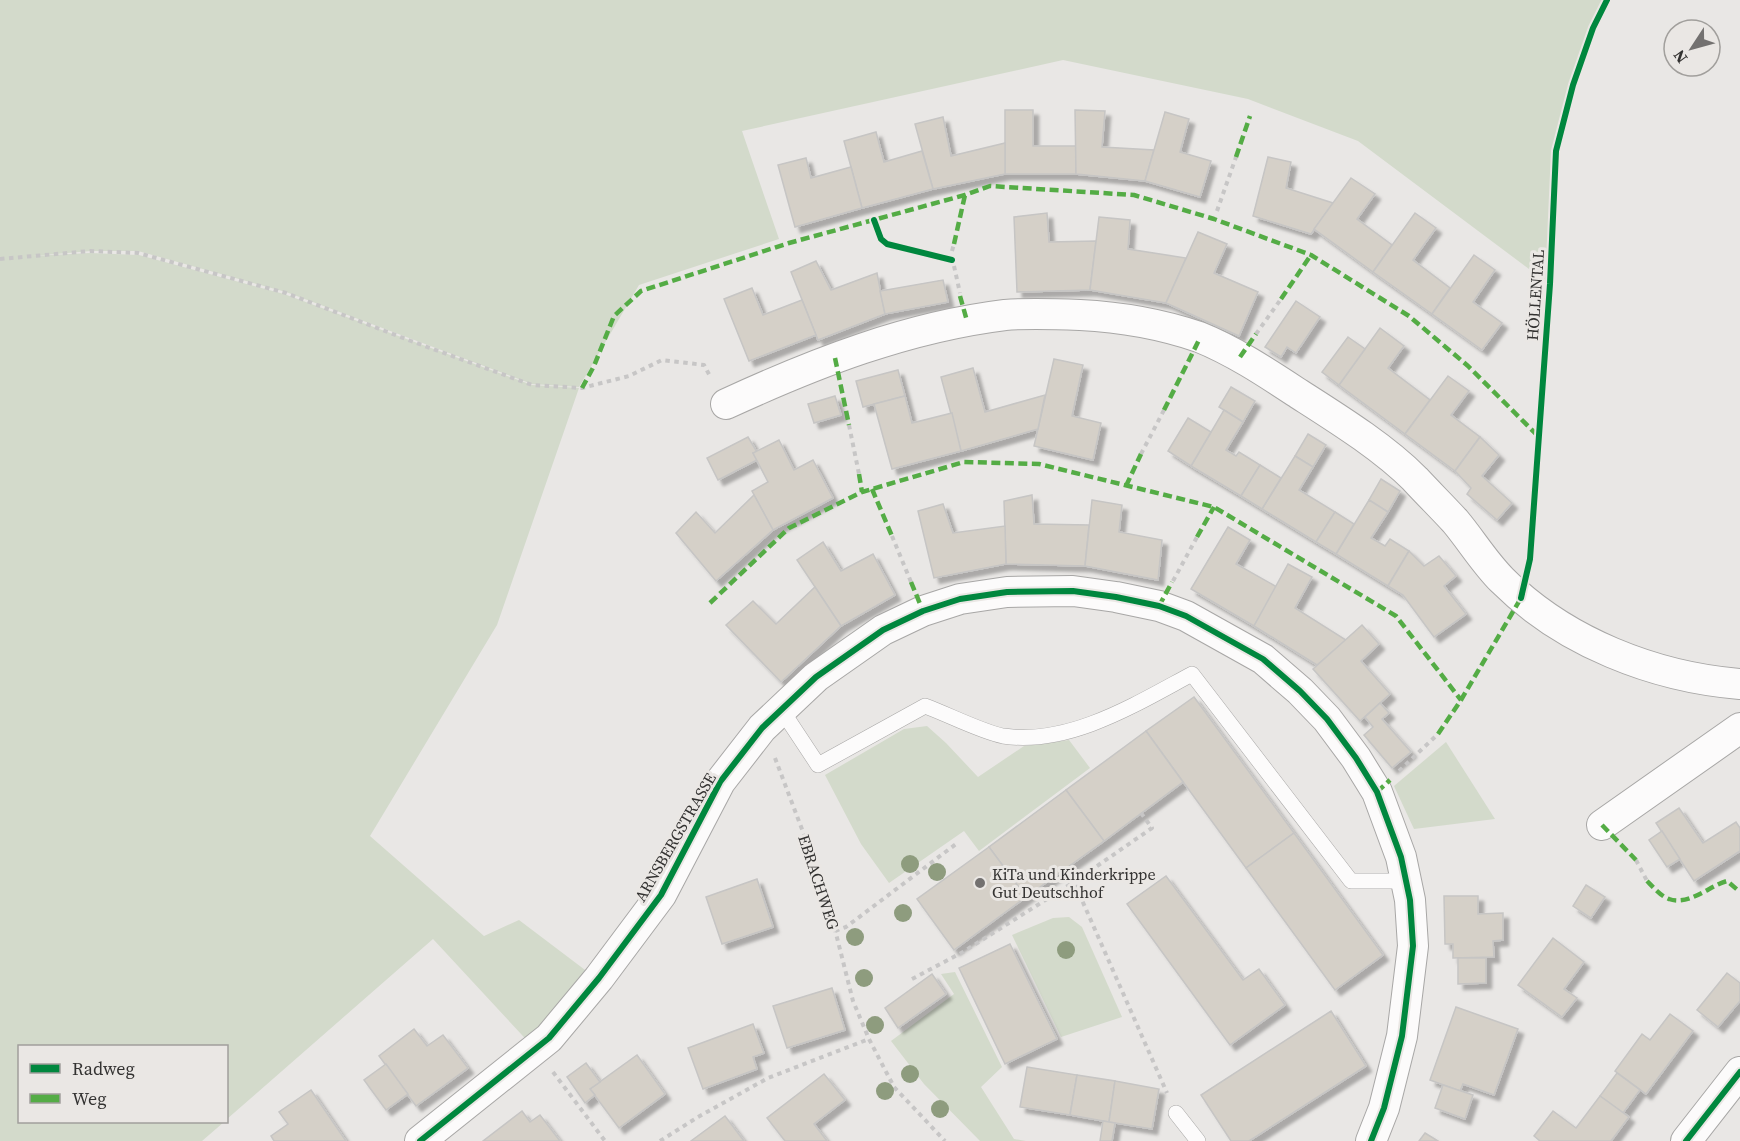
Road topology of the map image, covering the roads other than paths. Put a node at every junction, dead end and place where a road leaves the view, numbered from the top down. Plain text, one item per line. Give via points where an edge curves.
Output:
1 (726, 404) road end
2 (1740, 684) edge
3 (772, 718) junction
4 (1740, 728) edge
5 (1602, 825) dead end
6 (1405, 880) junction
7 (1740, 1072) edge
8 (1176, 1113) road end
9 (420, 1141) edge
10 (1198, 1141) edge
11 (1371, 1141) edge
12 (1686, 1141) edge

1 - 2 street via 835,358 949,324 1008,315 1050,315 1101,316 1153,324 1200,338 1240,357 1369,442 1412,476 1521,598 1565,627 1607,651 1655,668 1707,681
3 - 6 lane via 818,765 926,706 1000,735 1025,738 1087,727 1192,674 1351,881
3 - 6 street, ARNSBERGSTRASSE via 816,677 883,630 960,598 1007,592 1073,591 1159,606 1186,616 1263,659 1328,719 1377,792 1401,857
3 - 9 street, ARNSBERGSTRASSE via 720,782 661,895 599,978 549,1038
4 - 5 street
6 - 11 street, ARNSBERGSTRASSE via 1413,946 1402,1036 1384,1108
7 - 12 street
8 - 10 lane

